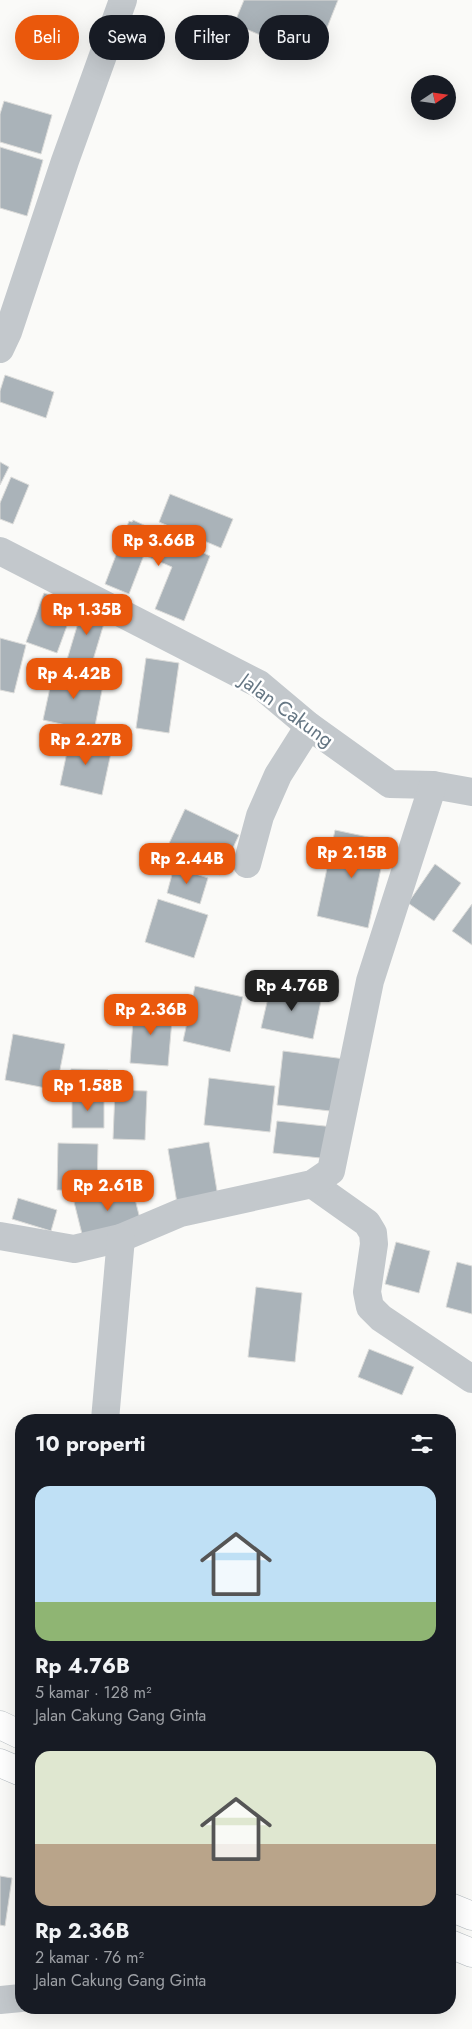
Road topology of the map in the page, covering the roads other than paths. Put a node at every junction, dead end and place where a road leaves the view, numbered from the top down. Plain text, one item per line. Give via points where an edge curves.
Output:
1 (123, 0) edge
2 (0, 349) edge
3 (0, 551) edge
4 (309, 726) junction
5 (433, 785) junction
6 (472, 792) edge
7 (247, 864) dead end
8 (312, 1184) junction
9 (0, 1236) edge
10 (121, 1238) junction
11 (472, 1379) edge
12 (106, 1414) edge
13 (0, 1725) edge
14 (15, 1732) edge
15 (0, 1763) edge
16 (15, 1769) edge
17 (456, 1909) edge
18 (472, 1916) edge
19 (456, 1946) edge
20 (472, 1953) edge
21 (15, 1999) edge
22 (0, 2000) edge

1 - 2 street
3 - 4 street, Jalan Cakung via 259,684
4 - 5 street, Jalan Cakung via 390,784
4 - 7 street via 278,775 260,816
5 - 6 street, Jalan Cakung
5 - 8 street via 370,981 331,1171
8 - 10 street via 180,1213
8 - 11 street via 367,1223 373,1233 367,1292 370,1308
9 - 10 street via 74,1249
10 - 12 street
13 - 14 main road
15 - 16 main road
17 - 18 main road
19 - 20 main road
21 - 22 street

